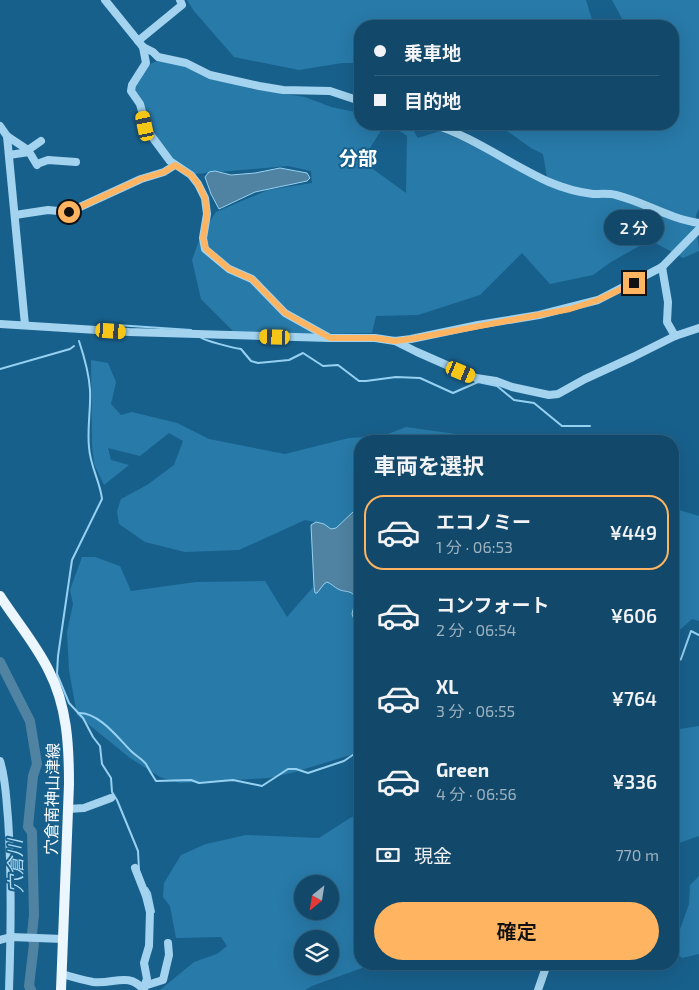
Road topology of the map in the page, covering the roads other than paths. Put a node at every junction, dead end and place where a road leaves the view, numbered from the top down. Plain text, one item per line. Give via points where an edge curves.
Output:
1 (105, 0) edge
2 (180, 0) edge
3 (141, 44) junction
4 (354, 99) edge
5 (0, 126) edge
6 (448, 130) edge
7 (7, 136) junction
8 (41, 141) dead end
9 (29, 151) junction
10 (9, 155) junction
11 (76, 162) dead end
12 (175, 165) junction
13 (16, 215) junction
14 (699, 224) edge
15 (699, 229) edge
16 (662, 267) junction
17 (0, 324) edge
18 (26, 326) junction
19 (699, 328) edge
20 (675, 336) junction
21 (330, 338) junction
22 (395, 341) junction
23 (0, 596) edge
24 (0, 761) edge
25 (111, 798) dead end
26 (68, 809) junction
27 (135, 868) dead end
28 (6, 937) edge
29 (60, 939) junction
30 (168, 943) dead end
31 (545, 970) edge
32 (62, 974) junction
33 (147, 985) edge
34 (9, 990) edge
35 (61, 990) edge
36 (538, 990) edge

1 - 3 street
2 - 3 street via 182,5
3 - 4 street via 158,57 182,61 210,75 283,90 330,91
3 - 12 street via 146,63 131,91 140,104 147,130
5 - 7 street
6 - 14 street via 561,187 613,194
7 - 9 street
7 - 10 street
8 - 9 street
9 - 10 street
9 - 11 street via 37,165 45,160
10 - 13 street
12 - 13 street via 69,212 48,210
12 - 21 street via 191,175 205,198 207,214 203,238 206,249 229,269 252,279 285,313
13 - 18 street
15 - 16 street
16 - 20 street via 668,302 667,322
16 - 22 street via 598,300 570,309
17 - 18 street
18 - 21 street
19 - 20 street
20 - 22 street via 558,394 549,395 476,378
21 - 22 street
23 - 26 main road, 穴倉南神山津線 via 44,661 58,691 68,741
24 - 28 street via 7,794 12,925
25 - 26 street via 84,808
26 - 29 main road, 穴倉南神山津線
27 - 33 street via 150,912 149,946 144,963
28 - 29 street
28 - 34 street
29 - 32 main road, 穴倉南神山津線
30 - 33 street via 164,980
31 - 36 street
32 - 33 street via 93,982 129,980
32 - 35 main road, 穴倉南神山津線

